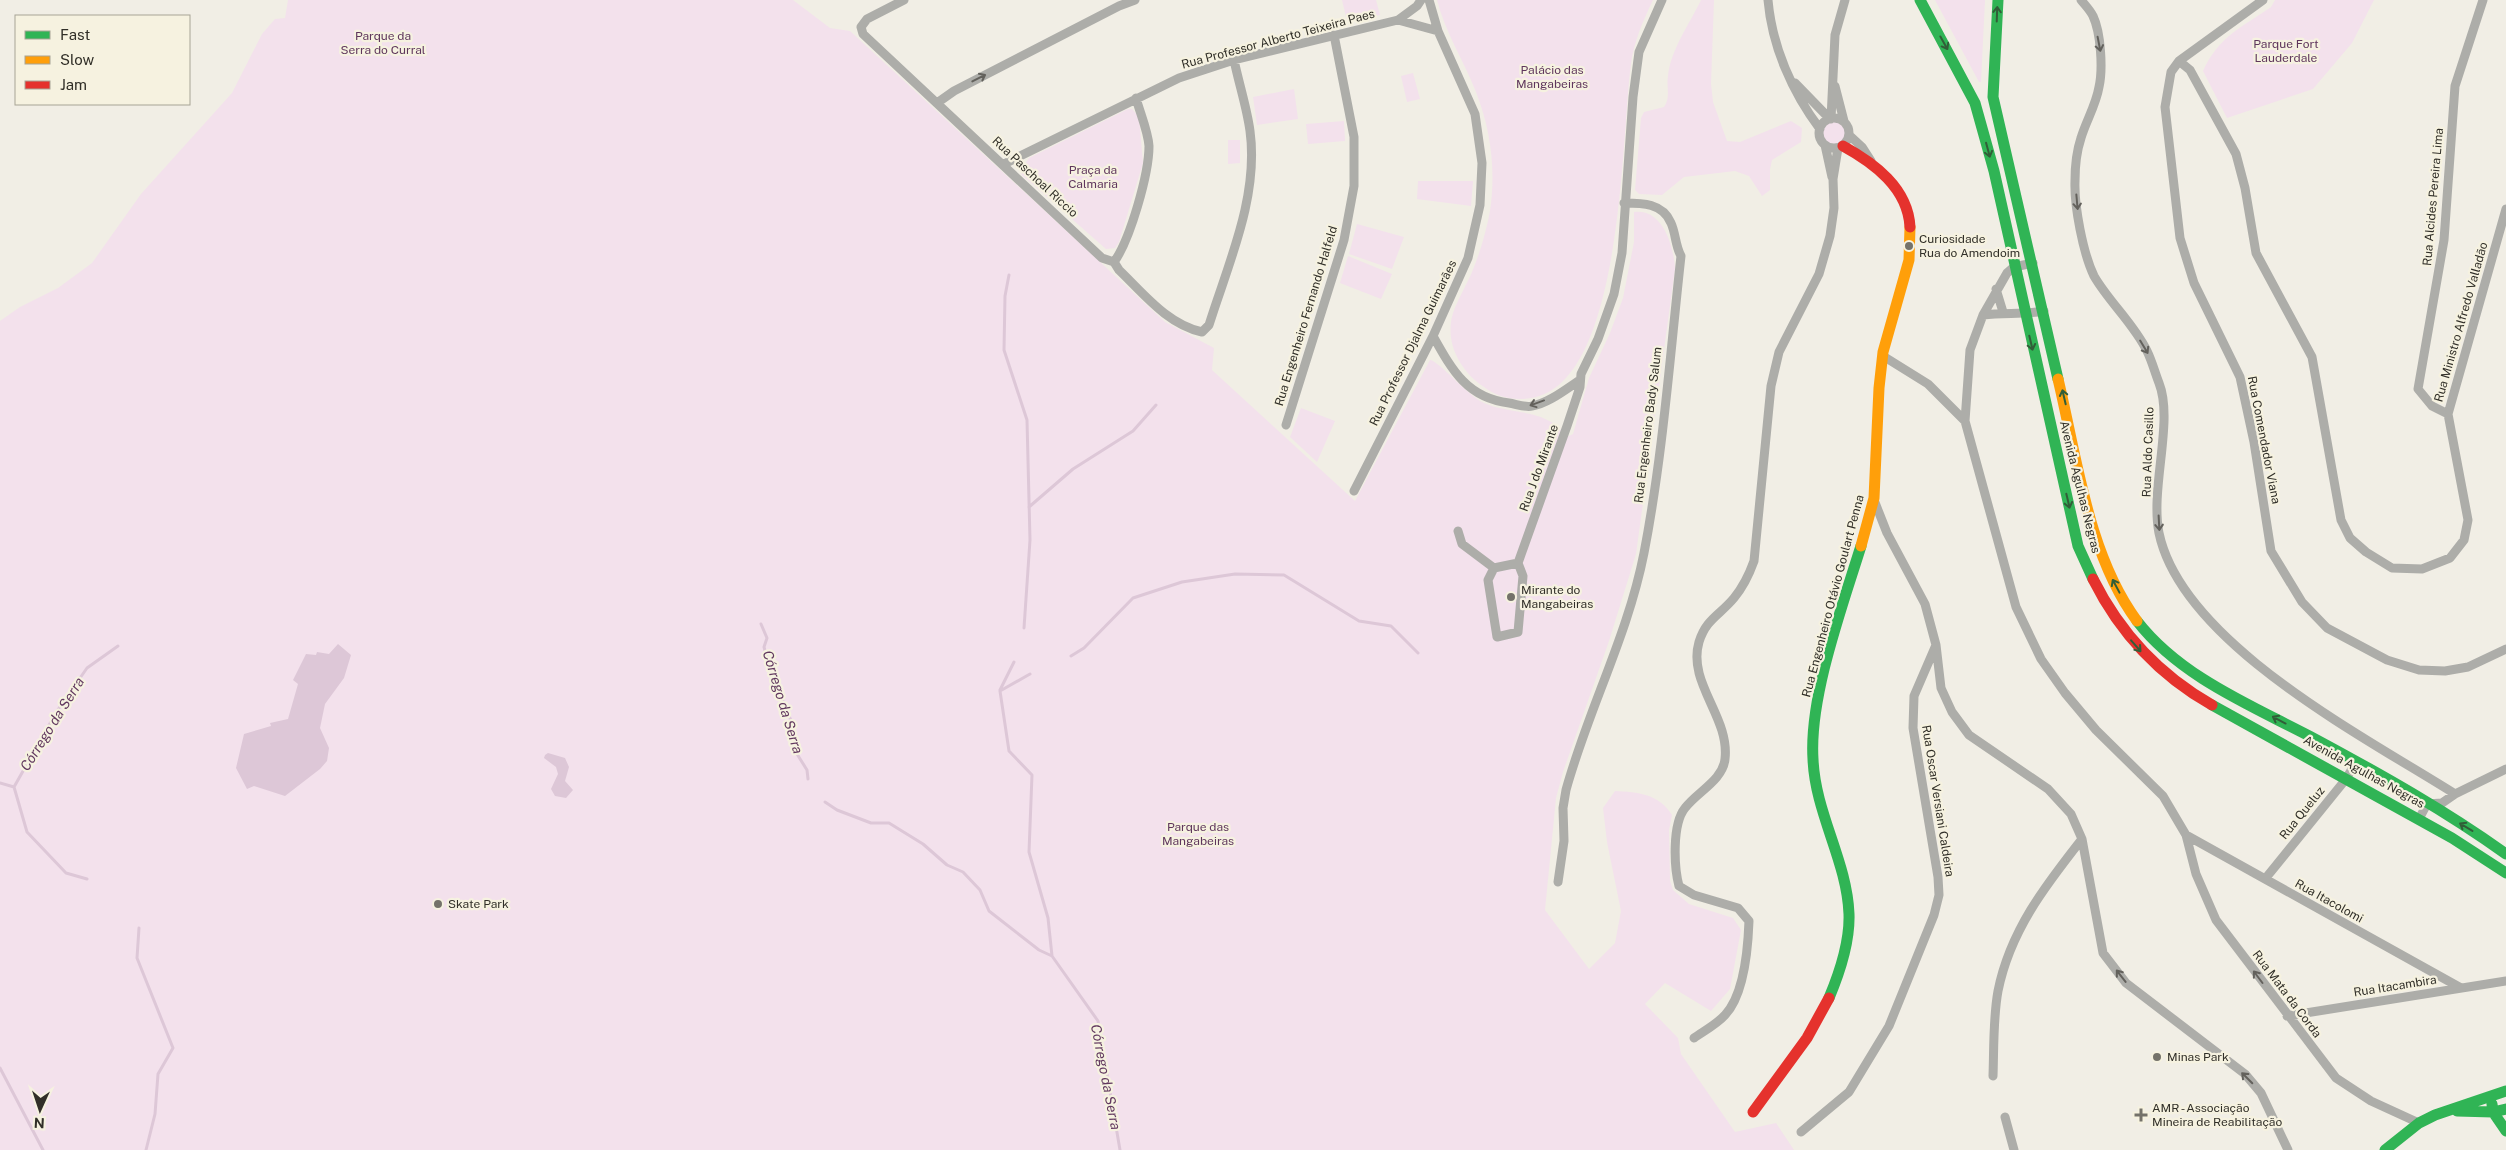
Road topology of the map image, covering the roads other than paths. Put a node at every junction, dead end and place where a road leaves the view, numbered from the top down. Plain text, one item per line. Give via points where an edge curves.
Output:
1 (904, 0) edge
2 (1135, 0) edge
3 (1421, 0) edge
4 (1429, 0) edge
5 (1662, 0) edge
6 (1768, 0) edge
7 (1844, 0) edge
8 (1920, 0) edge
9 (1998, 0) edge
10 (2082, 0) edge
11 (2263, 0) edge
12 (2483, 0) edge
13 (1398, 20) junction
14 (1438, 31) junction
15 (1334, 35) junction
16 (1234, 60) junction
17 (2179, 61) junction
18 (1832, 74) junction
19 (1790, 78) junction
20 (1994, 97) junction
21 (1136, 98) junction
22 (937, 103) junction
23 (1975, 103) junction
24 (1830, 119) junction
25 (1844, 121) junction
26 (1820, 129) junction
27 (1849, 135) junction
28 (1825, 146) junction
29 (1840, 147) junction
30 (1872, 162) junction
31 (1004, 164) junction
32 (1833, 180) junction
33 (1624, 203) junction
34 (2506, 209) edge
35 (1114, 262) junction
36 (2033, 263) junction
37 (2014, 267) junction
38 (1996, 289) junction
39 (2044, 311) junction
40 (2003, 312) junction
41 (1982, 315) junction
42 (2025, 315) junction
43 (1433, 336) junction
44 (1883, 356) junction
45 (1580, 380) junction
46 (2448, 414) junction
47 (1965, 421) junction
48 (1286, 426) dead end
49 (1354, 491) dead end
50 (1874, 500) junction
51 (1458, 531) dead end
52 (1518, 563) junction
53 (1494, 568) junction
54 (1936, 645) junction
55 (2506, 649) edge
56 (2356, 762) junction
57 (2506, 769) edge
58 (2346, 779) junction
59 (2455, 794) junction
60 (2427, 804) junction
61 (2419, 819) junction
62 (2186, 835) junction
63 (2082, 839) junction
64 (2506, 854) edge
65 (2506, 873) edge
66 (2265, 879) junction
67 (1558, 882) dead end
68 (2506, 981) edge
69 (2460, 988) junction
70 (2288, 1016) junction
71 (1694, 1038) dead end
72 (1993, 1076) dead end
73 (2506, 1091) edge
74 (2493, 1094) junction
75 (2506, 1109) edge
76 (2449, 1111) junction
77 (1753, 1112) dead end
78 (2494, 1112) junction
79 (2005, 1117) dead end
80 (2419, 1123) junction
81 (2506, 1131) edge
82 (1801, 1132) dead end
83 (2014, 1150) edge
84 (2288, 1150) edge
85 (2385, 1150) edge

1 - 22 street, Rua Paschoal Riccio via 868,19 861,27 863,34
22 -> 2 street via 962,87
3 - 13 street
4 - 14 street, Rua Professor Djalma Guimarães
5 - 33 street via 1639,52 1632,97
6 - 19 street via 1774,38
7 - 18 street via 1835,35
8 -> 23 street, Avenida Agulhas Negras
20 -> 9 street, Avenida Agulhas Negras
10 -> 59 street, Rua Aldo Casillo via 2093,16 2102,60 2099,88 2080,140 2075,181 2079,227 2094,275 2147,350 2162,390 2158,529 2164,554 2180,583 2212,622 2245,654 2322,711
11 - 17 street
12 - 46 street, Rua Alcides Pereira Lima via 2455,86 2444,240 2418,389 2432,406
13 - 14 street
13 - 15 street, Rua Professor Alberto Teixeira Paes
14 - 43 street, Rua Professor Djalma Guimarães via 1475,114 1482,163 1480,205 1468,258
15 - 16 street, Rua Professor Alberto Teixeira Paes
15 - 48 street, Rua Engenheiro Fernando Halfeld via 1354,136 1354,186 1344,240
16 - 21 street, Rua Professor Alberto Teixeira Paes via 1179,78
16 - 35 street, Rua Paschoal Riccio via 1250,131 1249,187 1209,325 1202,332 1172,320
17 - 46 street, Rua Ministro Alfredo Valladão via 2190,70 2236,154 2256,253 2312,357 2341,520 2350,538 2392,568 2422,569 2450,558 2464,540 2468,520
17 - 55 street, Rua Comendador Viana via 2171,72 2165,107 2180,238 2194,283 2240,377 2271,551 2302,602 2327,628 2387,660 2419,670 2445,671 2468,667
18 - 24 street
18 - 25 street
19 - 24 street
19 - 26 street
20 - 23 street
20 - 36 street, Avenida Agulhas Negras
21 - 31 street, Rua Professor Alberto Teixeira Paes
21 - 35 street via 1149,144 1148,158 1123,250
22 - 31 street, Rua Paschoal Riccio
23 -> 37 street, Avenida Agulhas Negras via 1994,171
24 - 25 street
24 - 26 street
25 - 27 street
26 - 28 street via 1820,138
27 - 29 street
27 - 30 street via 1862,146
28 - 29 street
28 - 32 street
29 - 30 street, Rua Engenheiro Otávio Goulart Penna
29 - 32 street
30 - 44 street, Rua Engenheiro Otávio Goulart Penna via 1896,187 1906,207 1912,238 1905,277 1890,321
31 - 35 street, Rua Paschoal Riccio via 1102,258
32 - 71 street via 1830,236 1819,274 1779,352 1771,386 1754,561 1747,580 1734,598 1705,625 1698,644 1697,663 1701,680 1726,741 1725,761 1718,775 1684,809 1676,831 1676,875 1680,886 1694,895 1738,908 1749,921 1748,944 1736,1000 1725,1015
33 - 45 street, Rua J do Mirante via 1622,253 1614,294
33 - 67 street, Rua Engenheiro Bady Salum via 1646,204 1665,214 1671,222 1676,248 1682,256 1644,554 1620,639 1566,790
34 - 46 street, Rua Ministro Alfredo Valladão
36 - 37 street
36 - 39 street, Avenida Agulhas Negras
37 - 38 street
37 - 42 street, Avenida Agulhas Negras
38 - 40 street
38 - 41 street
39 - 42 street
56 -> 39 street, Avenida Agulhas Negras via 2228,693 2180,662 2151,638 2122,596 2105,564 2094,533
40 - 41 street
40 - 42 street
41 - 47 street via 1970,350
42 -> 58 street, Avenida Agulhas Negras via 2078,546 2108,609 2137,648 2171,679
45 -> 43 street via 1532,406 1495,402 1479,395 1460,379
43 - 49 street, Rua Professor Djalma Guimarães
44 - 47 street via 1928,384
44 - 50 street, Rua Engenheiro Otávio Goulart Penna
45 - 52 street, Rua J do Mirante via 1568,426
47 - 62 street via 2016,607 2040,659 2096,730 2163,796
50 - 54 street via 1926,604
50 - 77 street, Rua Engenheiro Otávio Goulart Penna via 1823,678 1812,738 1812,758 1828,835 1849,905 1844,957 1831,996 1813,1028
51 - 53 street via 1462,544
52 - 53 street
52 - 53 street via 1523,576 1518,632 1497,637 1488,580
54 - 63 street via 1941,688 1952,712 1969,736 2048,789 2071,814
54 - 82 street, Rua Oscar Versiani Caldeira via 1914,696 1913,728 1938,877 1939,895 1934,915 1889,1026 1848,1092
56 - 58 street, Rua Queluz
56 - 60 street, Avenida Agulhas Negras
57 - 59 street
58 - 61 street, Avenida Agulhas Negras
58 - 66 street, Rua Queluz
59 - 60 street via 2442,803
60 - 61 street
64 -> 60 street, Avenida Agulhas Negras
61 - 65 street, Avenida Agulhas Negras
62 - 66 street, Rua Itacolomi
70 -> 62 street, Rua Mata da Corda via 2216,920 2196,874
63 - 72 street via 2050,880 2014,938 1998,992
84 -> 63 street via 2261,1093 2245,1074 2126,983 2103,953
66 - 69 street, Rua Itacolomi
68 - 69 street, Rua Itacambira
69 - 70 street, Rua Itacambira
70 - 80 street, Rua Mata da Corda via 2336,1078 2371,1101
73 - 74 street
74 - 76 street
74 - 78 street
75 - 78 street
76 - 78 street
76 - 80 street
78 - 81 street
79 - 83 street
80 - 85 street

